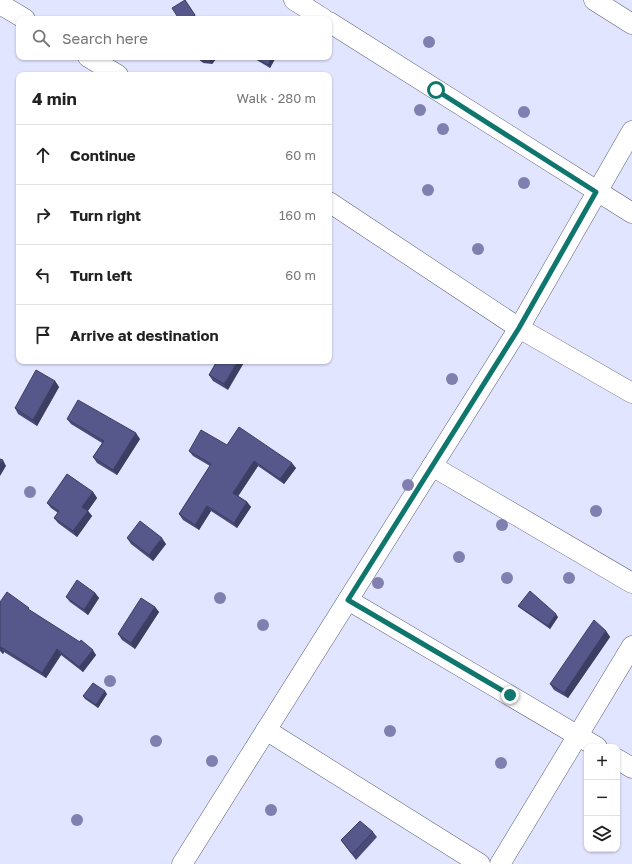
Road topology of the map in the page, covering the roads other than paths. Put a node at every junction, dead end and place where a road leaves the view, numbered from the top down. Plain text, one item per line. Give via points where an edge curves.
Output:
1 (294, 0) edge
2 (594, 0) edge
3 (0, 4) edge
4 (20, 16) edge
5 (319, 16) edge
6 (332, 24) edge
7 (632, 24) edge
8 (93, 60) edge
9 (113, 72) edge
10 (632, 131) edge
11 (596, 192) junction
12 (332, 204) edge
13 (632, 213) edge
14 (519, 328) junction
15 (632, 393) edge
16 (432, 466) junction
17 (632, 583) edge
18 (348, 600) junction
19 (632, 646) edge
20 (266, 730) junction
21 (577, 735) junction
22 (592, 744) edge
23 (620, 761) edge
24 (632, 768) edge
25 (182, 864) edge
26 (480, 864) edge
27 (500, 864) edge

1 - 5 street
2 - 7 street
3 - 4 street
6 - 11 street
8 - 9 street
10 - 11 street
11 - 13 street
11 - 14 street
12 - 14 street
14 - 15 street
14 - 16 street
16 - 17 street
16 - 18 street
18 - 20 street
18 - 21 street
19 - 21 street
20 - 25 street
20 - 26 street
21 - 22 street
21 - 27 street
23 - 24 street

